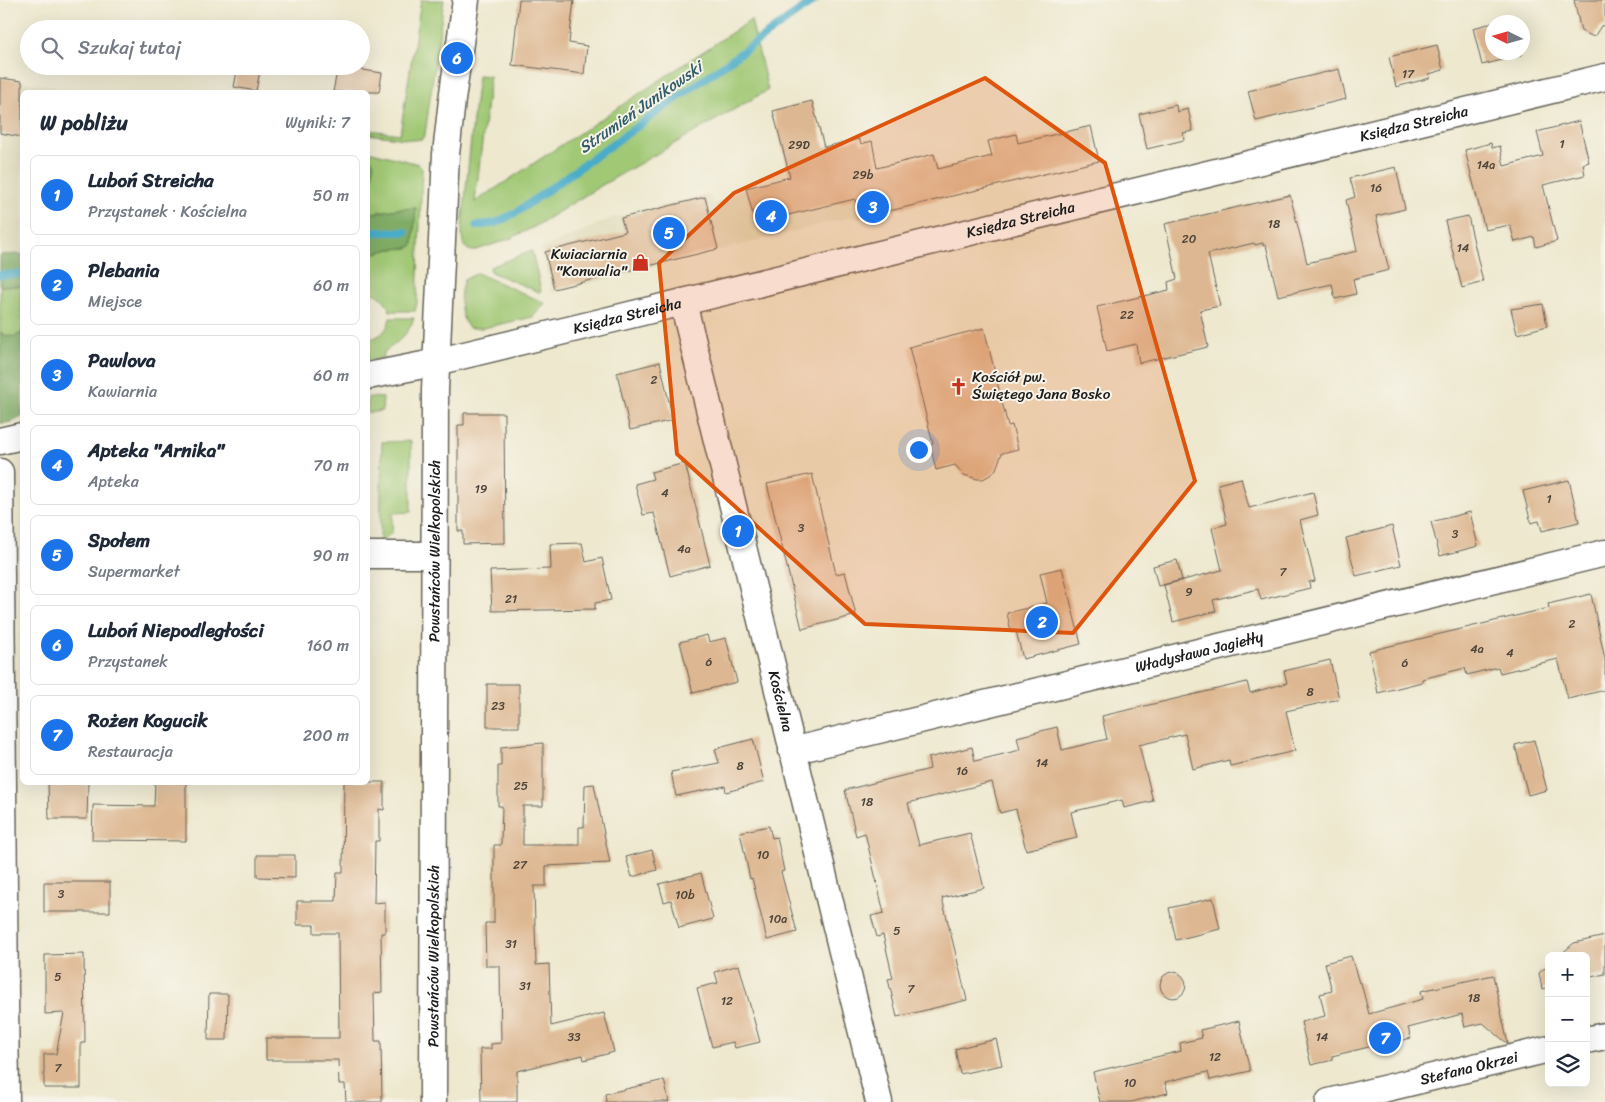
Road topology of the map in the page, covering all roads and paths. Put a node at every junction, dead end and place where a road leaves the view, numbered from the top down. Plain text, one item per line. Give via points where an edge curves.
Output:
1 (466, 0) edge
2 (1605, 77) edge
3 (683, 302) junction
4 (436, 362) junction
5 (370, 376) edge
6 (20, 436) edge
7 (0, 440) edge
8 (0, 472) edge
9 (1605, 553) edge
10 (370, 554) edge
11 (434, 555) junction
12 (12, 556) edge
13 (792, 751) junction
14 (1605, 1036) edge
15 (1590, 1039) edge
16 (1545, 1050) edge
17 (1402, 1094) edge
18 (6, 1102) edge
19 (433, 1102) edge
20 (879, 1102) edge
21 (1329, 1102) edge

1 - 4 street, Powstańców Wielkopolskich via 446,154
2 - 3 street, Księdza Streicha
3 - 4 street, Księdza Streicha
3 - 13 street, Kościelna
4 - 5 street, Księdza Streicha
4 - 11 street, Powstańców Wielkopolskich
6 - 7 street
8 - 12 street
9 - 13 street, Władysława Jagiełły
10 - 11 street
11 - 19 street, Powstańców Wielkopolskich
12 - 18 street
13 - 20 street, Kościelna
14 - 15 street
16 - 17 street, Stefana Okrzei
17 - 21 street, Stefana Okrzei

